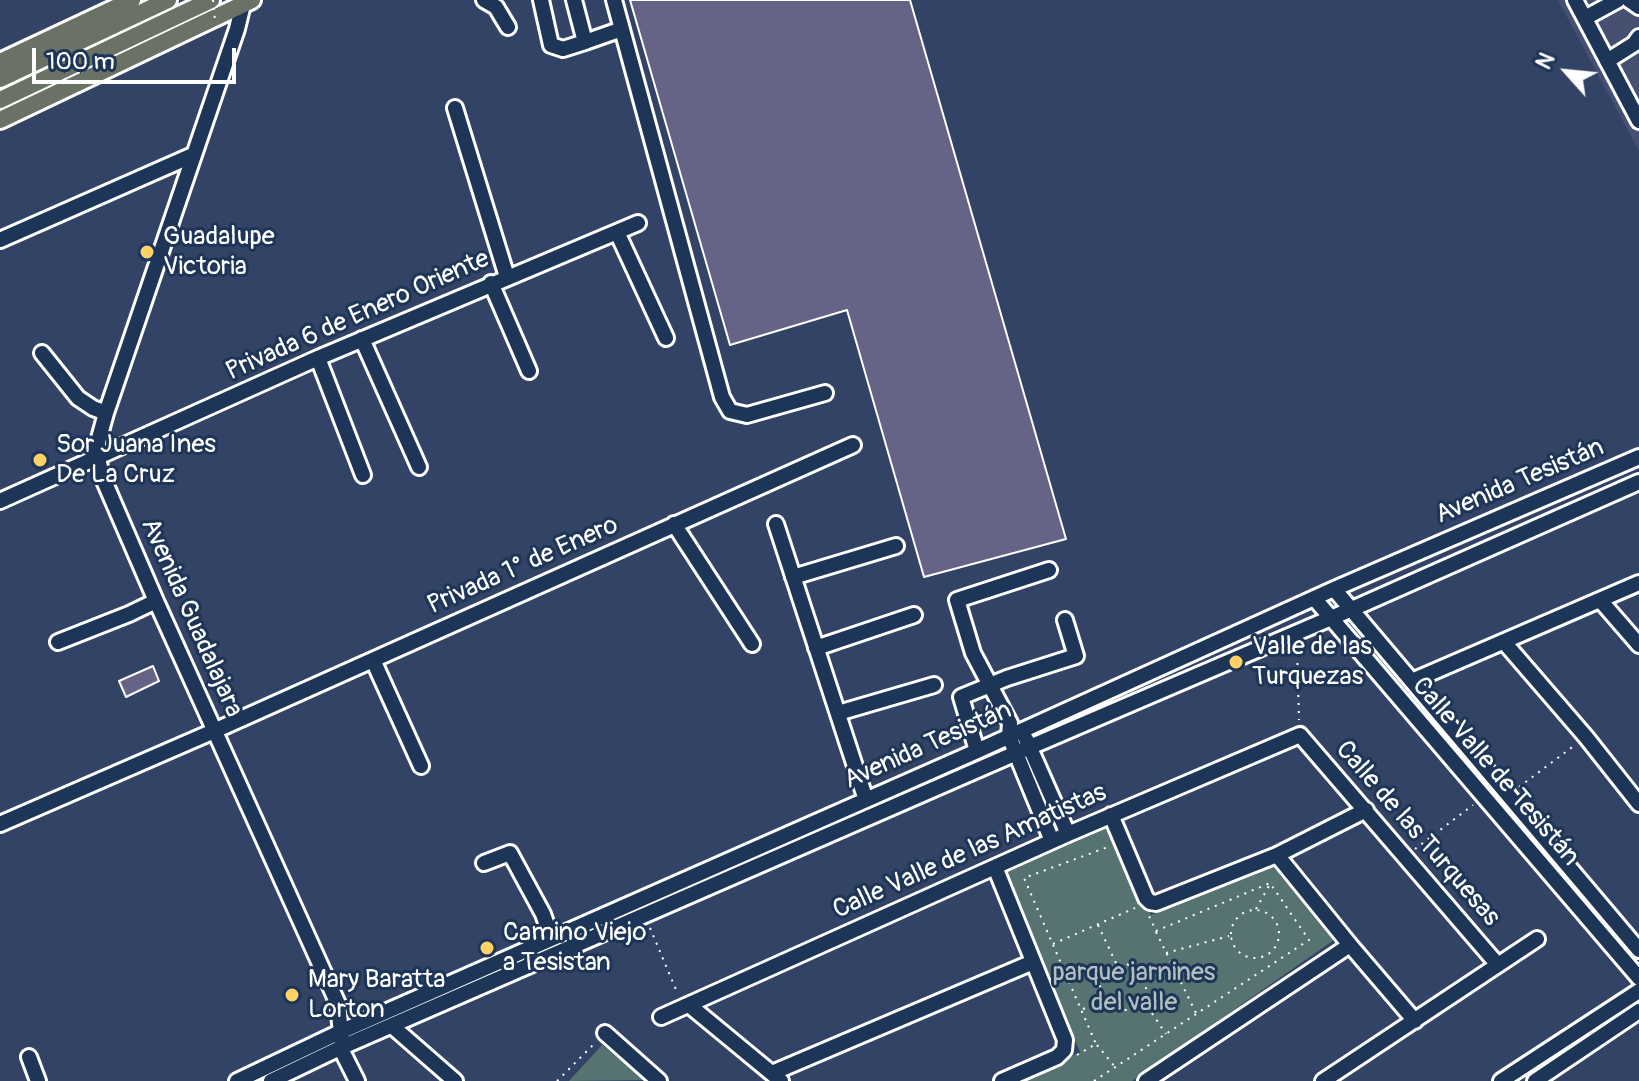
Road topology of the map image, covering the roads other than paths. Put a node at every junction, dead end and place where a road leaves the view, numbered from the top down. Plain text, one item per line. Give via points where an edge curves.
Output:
1 (132, 0) edge
2 (168, 0) edge
3 (212, 0) edge
4 (484, 0) edge
5 (541, 0) edge
6 (574, 0) edge
7 (614, 0) edge
8 (1575, 0) edge
9 (1618, 0) edge
10 (1629, 0) edge
11 (249, 1) edge
12 (1639, 7) edge
13 (1585, 18) junction
14 (508, 27) dead end
15 (622, 29) junction
16 (1639, 37) edge
17 (585, 42) junction
18 (1607, 61) junction
19 (0, 62) edge
20 (0, 79) edge
21 (0, 100) edge
22 (455, 108) dead end
23 (0, 120) edge
24 (1639, 121) edge
25 (193, 155) junction
26 (638, 223) dead end
27 (617, 232) junction
28 (0, 240) edge
29 (507, 277) junction
30 (491, 283) junction
31 (666, 338) dead end
32 (362, 339) junction
33 (42, 353) dead end
34 (318, 358) junction
35 (529, 371) dead end
36 (825, 393) dead end
37 (106, 413) junction
38 (853, 445) dead end
39 (1639, 457) edge
40 (98, 458) junction
41 (419, 467) dead end
42 (363, 475) dead end
43 (1639, 482) edge
44 (0, 501) edge
45 (674, 524) junction
46 (776, 524) dead end
47 (896, 546) dead end
48 (1049, 570) dead end
49 (793, 577) junction
50 (1639, 583) edge
51 (1334, 589) junction
52 (1314, 598) junction
53 (1600, 600) junction
54 (156, 601) junction
55 (1352, 609) junction
56 (914, 615) dead end
57 (1331, 618) junction
58 (1065, 620) dead end
59 (58, 642) dead end
60 (1504, 642) junction
61 (752, 644) dead end
62 (1639, 645) edge
63 (816, 648) junction
64 (373, 660) junction
65 (1412, 681) junction
66 (991, 684) junction
67 (934, 685) dead end
68 (838, 713) junction
69 (1014, 730) junction
70 (214, 731) junction
71 (1300, 735) joint
72 (1023, 750) junction
73 (977, 751) junction
74 (421, 766) dead end
75 (866, 800) junction
76 (1639, 804) edge
77 (1366, 810) junction
78 (1111, 815) junction
79 (1, 822) edge
80 (1068, 834) junction
81 (1052, 841) junction
82 (1277, 855) junction
83 (484, 863) dead end
84 (995, 867) junction
85 (551, 937) junction
86 (1537, 939) dead end
87 (1350, 945) junction
88 (1639, 950) edge
89 (1033, 962) junction
90 (1498, 965) junction
91 (1639, 978) edge
92 (1639, 991) edge
93 (689, 1005) junction
94 (1639, 1011) edge
95 (661, 1017) dead end
96 (1415, 1021) junction
97 (392, 1026) junction
98 (605, 1033) road end
99 (341, 1039) junction
100 (29, 1057) dead end
101 (777, 1077) edge
102 (657, 1080) edge
103 (38, 1081) edge
104 (237, 1081) edge
105 (271, 1081) edge
106 (357, 1081) edge
107 (455, 1081) edge
108 (1002, 1081) edge
109 (1146, 1081) edge
110 (1323, 1081) edge
111 (1501, 1081) edge
112 (1535, 1081) edge

1 - 19 main road
2 - 20 main road
3 - 21 main road
4 - 14 street via 496,7
5 - 17 street via 551,45 563,49
6 - 17 street
7 - 15 street
8 - 13 street
9 - 13 street
10 - 12 street
11 - 23 main road
11 - 25 street, Avenida Guadalajara
13 - 18 street
15 - 17 street
15 - 36 street via 722,397 730,411 747,415
16 - 18 street
18 - 24 street
22 - 29 street
25 - 28 street
25 - 37 street, Avenida Guadalajara
26 - 27 street, Privada 6 de Enero Oriente
27 - 29 street, Privada 6 de Enero Oriente
27 - 31 street
29 - 30 street, Privada 6 de Enero Oriente
30 - 32 street, Privada 6 de Enero Oriente
30 - 35 street
32 - 34 street, Privada 6 de Enero Oriente
32 - 41 street
33 - 37 street via 78,398
34 - 40 street, Privada 6 de Enero Oriente
34 - 42 street
37 - 40 street, Avenida Guadalajara
38 - 45 street, Privada 1° de Enero
39 - 51 street, Avenida Tesistán
40 - 44 street, Privada 6 de Enero Oriente
40 - 54 street, Avenida Guadalajara
43 - 55 street, Avenida Tesistán
45 - 61 street
45 - 64 street, Privada 1° de Enero
46 - 49 street
47 - 49 street
48 - 66 street via 957,600 973,653
49 - 63 street
50 - 53 street
51 - 52 street, Avenida Tesistán
51 - 55 street, Calle Valle de Tesistán
52 - 57 street, Calle Valle de Tesistán
52 - 69 street, Avenida Tesistán
53 - 60 street
53 - 62 street
54 - 59 street
54 - 70 street, Avenida Guadalajara
55 - 57 street, Avenida Tesistán
55 - 65 street, Calle Valle de Tesistán
56 - 63 street
57 - 72 street, Avenida Tesistán
57 - 91 street, Calle Valle de Tesistán
58 - 66 street via 1076,656
60 - 65 street
60 - 76 street
63 - 68 street
64 - 70 street, Privada 1° de Enero
64 - 74 street
65 - 88 street, Calle Valle de Tesistán
66 - 69 street
66 - 73 street via 961,697
67 - 68 street
68 - 75 street
69 - 72 street
69 - 73 street, Avenida Tesistán
70 - 79 street, Privada 1° de Enero
70 - 99 street, Avenida Guadalajara via 338,1004
71 - 77 street, Calle de las Turquesas
71 - 78 street, Calle Valle de las Amatistas
72 - 80 street
72 - 81 street
72 - 97 street, Avenida Tesistán
73 - 75 street, Avenida Tesistán
75 - 85 street, Avenida Tesistán
77 - 82 street
77 - 90 street, Calle de las Turquesas
78 - 80 street, Calle Valle de las Amatistas
78 - 82 street via 1150,902
80 - 81 street, Calle Valle de las Amatistas
81 - 84 street, Calle Valle de las Amatistas
82 - 87 street
83 - 85 street via 510,853
84 - 89 street
84 - 93 street, Calle Valle de las Amatistas
85 - 99 street, Avenida Tesistán
86 - 90 street
87 - 96 street
87 - 109 street
89 - 101 street
89 - 108 street via 1065,1040 1064,1050
90 - 96 street
92 - 111 street
93 - 95 street, Calle Valle de las Amatistas
93 - 101 street
94 - 112 street
96 - 110 street
97 - 99 street, Avenida Tesistán
97 - 107 street
98 - 102 street
99 - 104 street, Avenida Tesistán
99 - 105 street, Avenida Tesistán
99 - 106 street, Avenida Guadalajara
100 - 103 street

